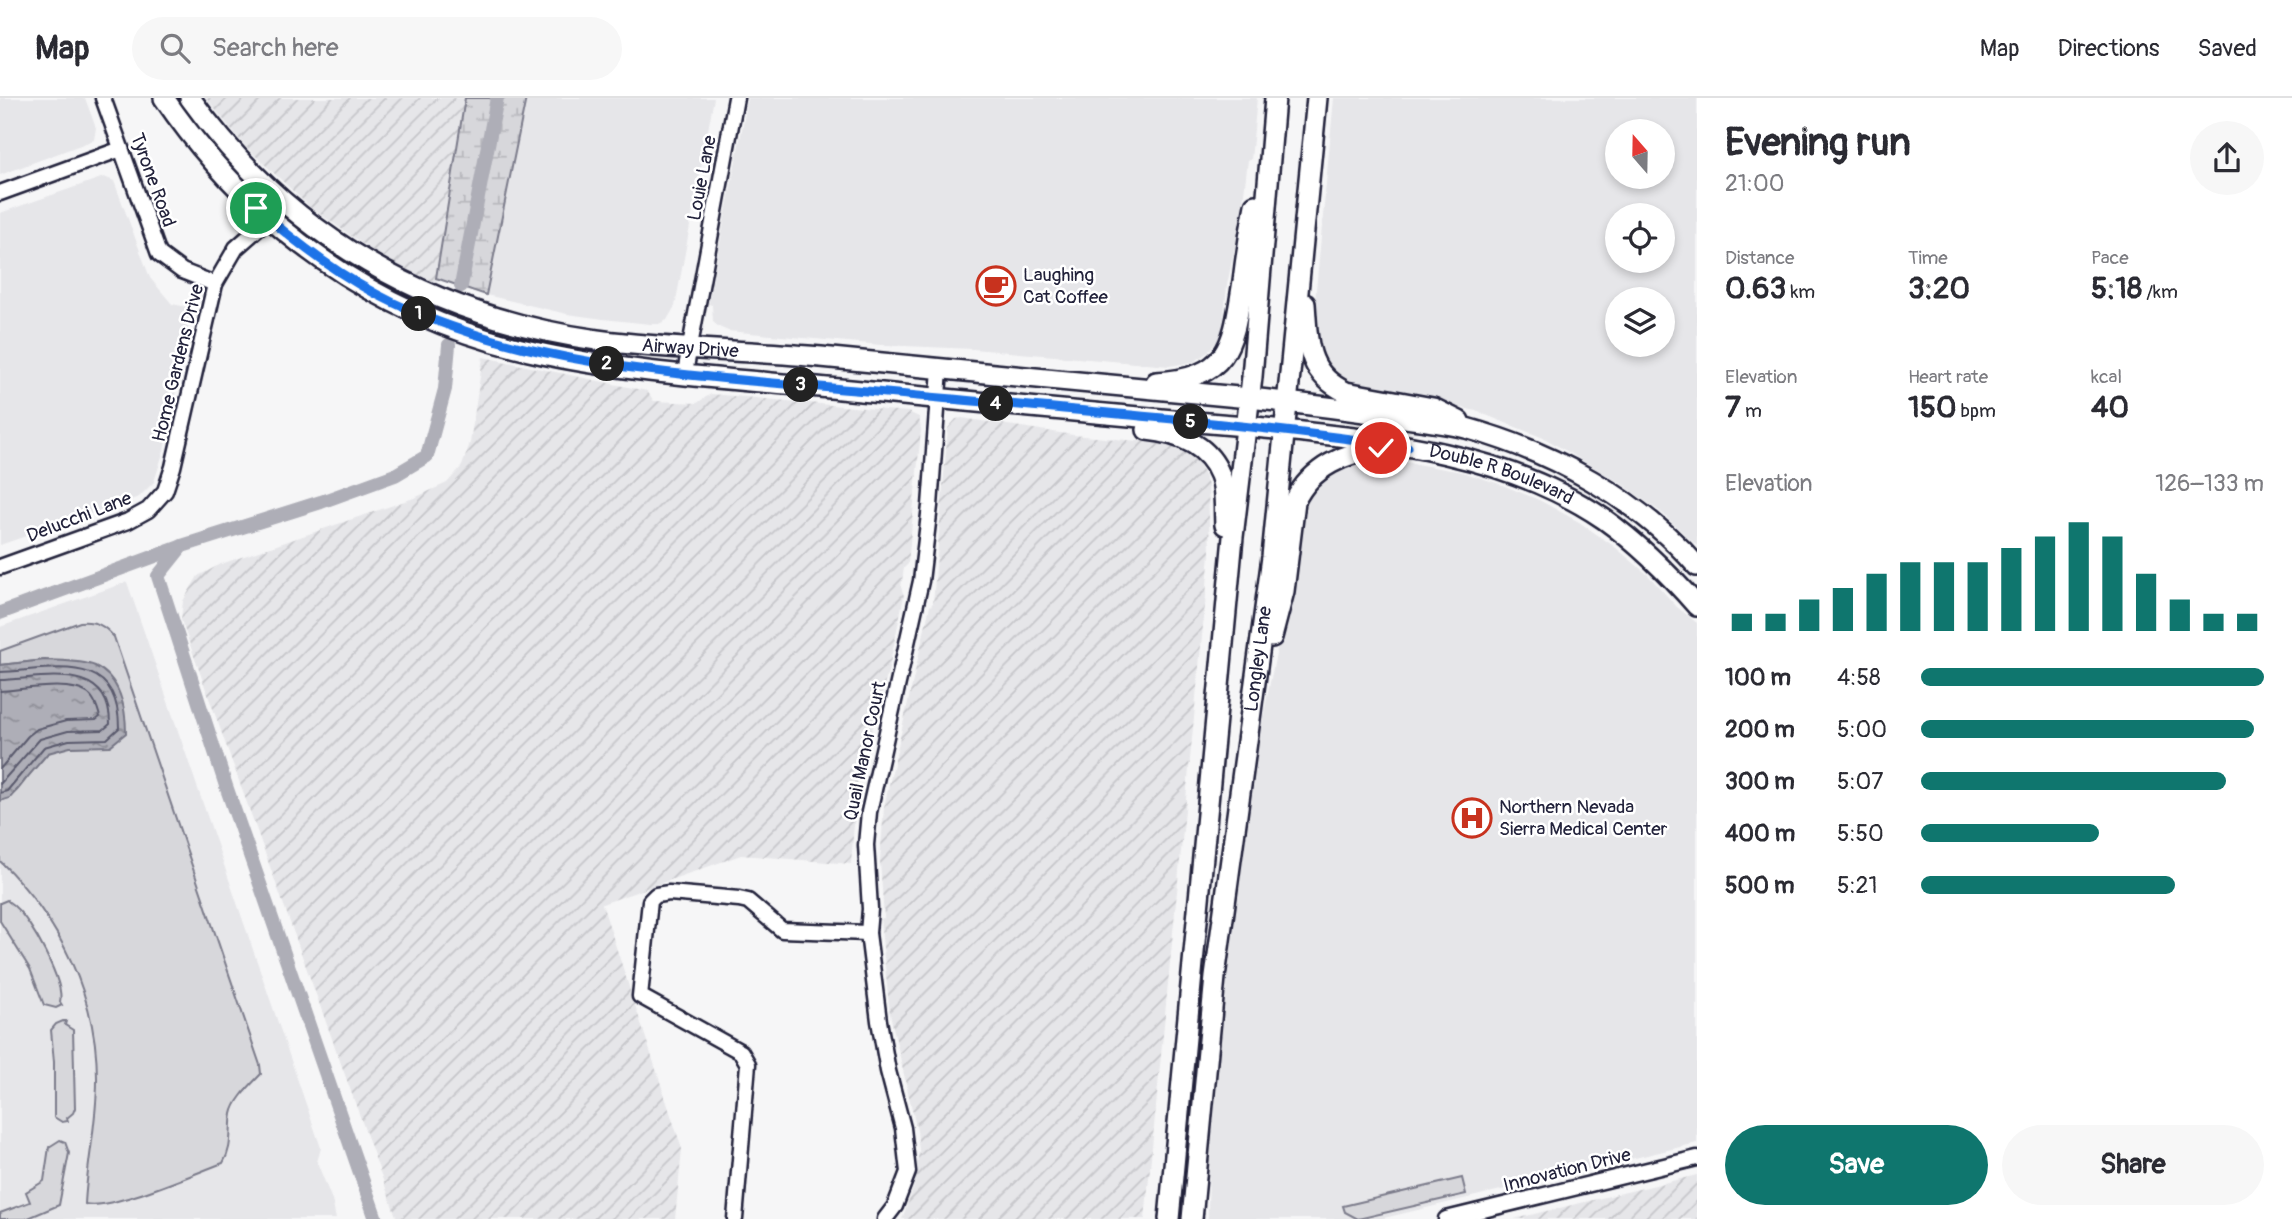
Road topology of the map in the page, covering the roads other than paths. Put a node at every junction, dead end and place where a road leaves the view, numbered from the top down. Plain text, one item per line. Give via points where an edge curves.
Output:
1 (103, 98) edge
2 (164, 98) edge
3 (190, 98) edge
4 (736, 98) edge
5 (1275, 98) edge
6 (1317, 98) edge
7 (1272, 141) junction
8 (121, 149) junction
9 (0, 193) edge
10 (269, 219) junction
11 (1301, 257) junction
12 (392, 277) junction
13 (215, 284) junction
14 (689, 347) junction
15 (940, 369) junction
16 (685, 373) junction
17 (1100, 384) junction
18 (937, 398) junction
19 (1268, 400) junction
20 (1003, 404) junction
21 (1265, 428) junction
22 (1484, 434) junction
23 (1408, 447) junction
24 (166, 491) joint
25 (1697, 566) edge
26 (0, 568) edge
27 (1229, 586) junction
28 (1697, 606) edge
29 (1258, 670) junction
30 (868, 933) junction
31 (1697, 1158) edge
32 (735, 1219) edge
33 (885, 1219) edge
34 (1169, 1219) edge
35 (1192, 1219) edge
36 (1446, 1219) edge

1 - 8 street, Tyrone Road
2 - 10 main road, Airway Drive via 214,164
3 - 12 main road, Airway Drive via 233,153 275,193
4 - 14 street, Louie Lane
5 - 7 main road, Longley Lane
6 - 11 main road, Longley Lane
7 - 17 main road via 1261,164 1237,321 1224,354 1188,377
7 - 19 main road, Longley Lane
8 - 9 street
8 - 13 street, Tyrone Road via 159,254 182,271
10 - 12 main road via 288,219 352,265
10 - 13 street, Home Gardens Drive via 236,248
10 - 16 main road, Airway Drive via 356,282 465,332 529,351
11 - 19 main road, Longley Lane
11 - 22 main road via 1309,348 1324,378 1346,392 1433,408
12 - 14 main road, Airway Drive via 467,310 538,330 601,341
13 - 24 street, Home Gardens Drive
14 - 15 main road, Airway Drive
14 - 16 street, Louie Lane
15 - 17 main road, Airway Drive
15 - 18 street, Quail Manor Court
16 - 18 main road, Airway Drive
17 - 19 main road, Airway Drive
18 - 20 main road, Airway Drive
18 - 30 street, Quail Manor Court via 921,581 869,812
19 - 21 main road, Longley Lane
19 - 21 main road, Longley Lane
19 - 22 main road, Double R Boulevard via 1441,423
20 - 21 main road, Airway Drive
20 - 27 main road via 1044,421 1172,434 1200,448 1219,473 1223,490
21 - 23 main road, Double R Boulevard
21 - 27 main road, Longley Lane
21 - 29 main road, Longley Lane via 1272,557
22 - 25 main road, Double R Boulevard via 1539,454 1608,490
23 - 28 main road, Double R Boulevard via 1484,464 1577,503 1639,546
23 - 29 main road via 1348,456 1321,468 1301,488 1295,501 1275,631
24 - 26 street, Delucchi Lane via 128,522
27 - 34 main road, Longley Lane
29 - 35 main road, Longley Lane via 1214,977
30 - 32 street via 782,930 740,899 669,893 650,901 640,996 741,1052 748,1064
30 - 33 street, Quail Manor Court via 879,1021 908,1172
31 - 36 street, Innovation Drive

